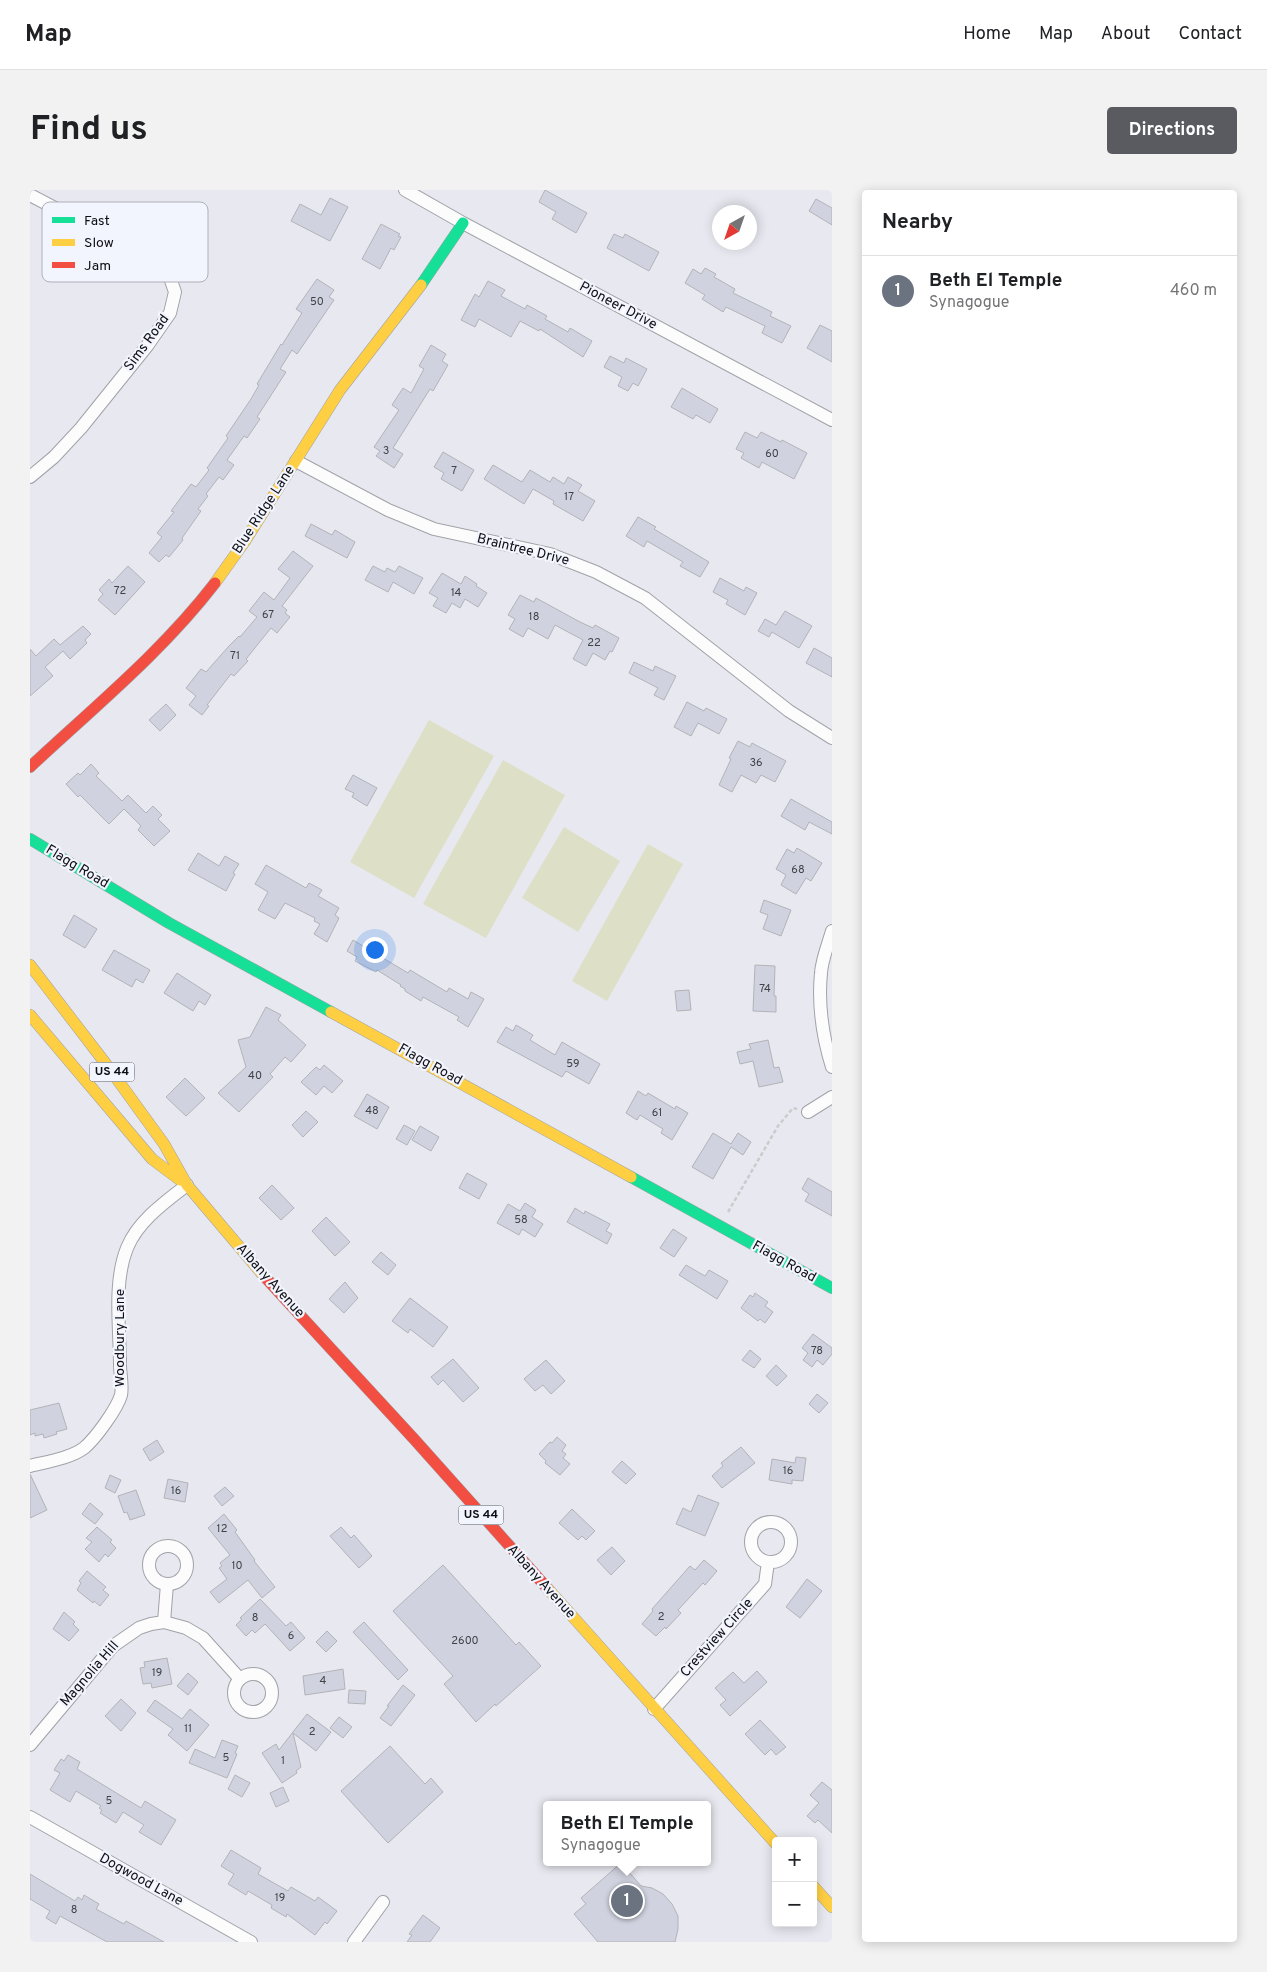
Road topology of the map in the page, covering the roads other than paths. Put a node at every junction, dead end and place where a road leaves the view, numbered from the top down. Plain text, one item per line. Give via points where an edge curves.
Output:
1 (405, 190) edge
2 (30, 195) edge
3 (427, 195) edge
4 (43, 202) edge
5 (463, 223) junction
6 (171, 282) edge
7 (832, 420) edge
8 (296, 460) junction
9 (30, 477) edge
10 (832, 738) edge
11 (30, 766) edge
12 (30, 839) edge
13 (832, 931) edge
14 (30, 965) edge
15 (30, 1015) edge
16 (832, 1067) edge
17 (832, 1097) edge
18 (808, 1112) road end
19 (187, 1185) junction
20 (832, 1288) edge
21 (30, 1466) edge
22 (768, 1562) dead end
23 (167, 1584) dead end
24 (164, 1622) junction
25 (240, 1679) dead end
26 (654, 1709) junction
27 (30, 1745) edge
28 (30, 1817) edge
29 (772, 1840) edge
30 (817, 1890) edge
31 (830, 1901) edge
32 (383, 1902) dead end
33 (251, 1942) edge
34 (354, 1942) edge

1 - 3 street, Pioneer Drive
2 - 4 street, Sims Road
3 - 5 street, Pioneer Drive
5 - 7 street, Pioneer Drive
5 - 8 main road, Blue Ridge Lane via 447,251 340,390
6 - 9 street, Sims Road via 174,292 170,313 147,346 81,428
8 - 10 street, Braintree Drive via 388,510 434,529 550,554 596,572 645,598 789,711
8 - 11 main road, Blue Ridge Lane via 239,550 209,590 146,660
12 - 20 main road, Flagg Road via 169,924
13 - 16 street via 820,973 820,993
14 - 19 main road, Albany Avenue / US 44 via 158,1136
15 - 19 main road, Albany Avenue / US 44 via 152,1159
17 - 18 street
19 - 21 street, Woodbury Lane via 139,1228 123,1259 119,1289 121,1395 105,1424 83,1448
19 - 26 main road, Albany Avenue / US 44 via 247,1258
22 - 26 street, Crestview Circle via 765,1584
23 - 24 street
24 - 25 street, Magnolia Hill via 186,1628 204,1638
24 - 27 street, Magnolia Hill via 139,1628 113,1646
26 - 29 main road, Albany Avenue / US 44
28 - 33 street, Dogwood Lane
30 - 31 main road
32 - 34 street

